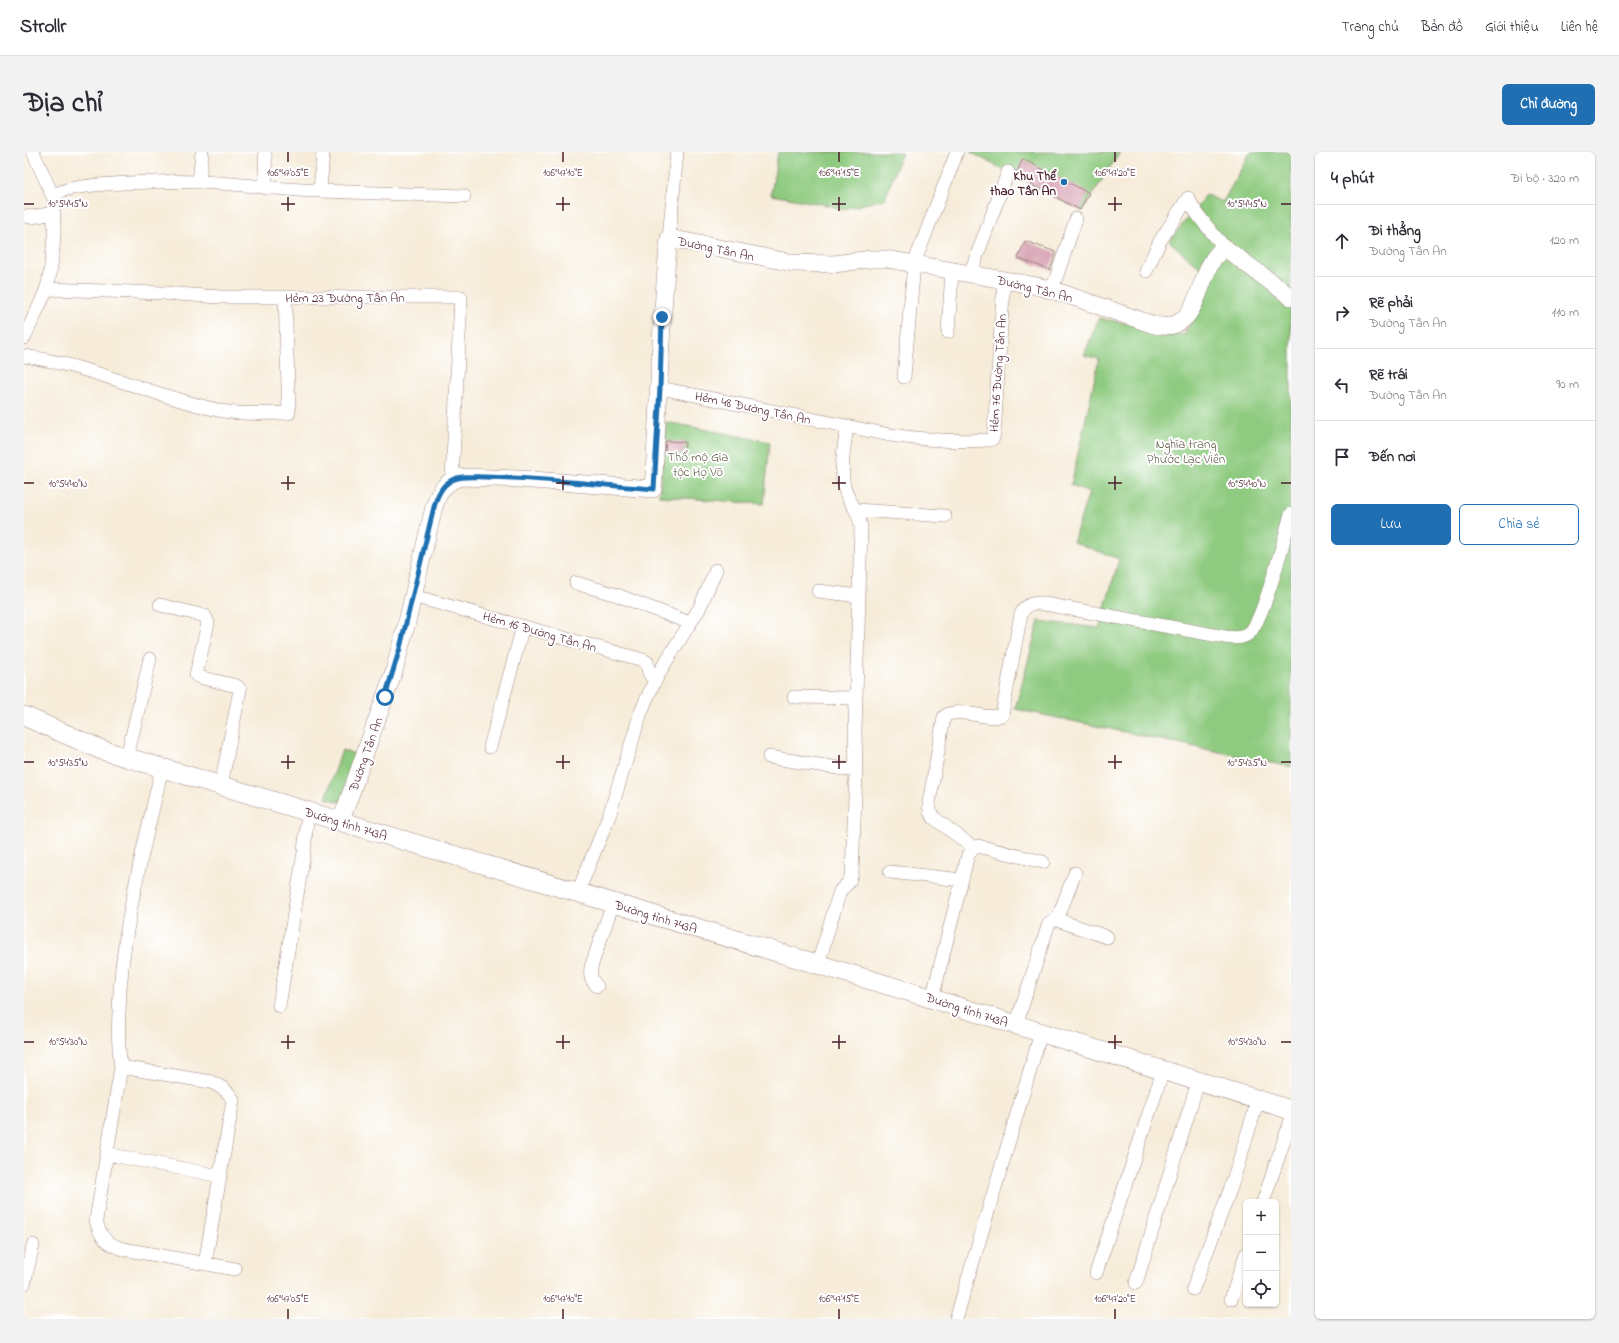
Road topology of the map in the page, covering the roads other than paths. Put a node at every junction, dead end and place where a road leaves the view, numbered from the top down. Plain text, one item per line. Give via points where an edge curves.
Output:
1 (33, 152) edge
2 (202, 152) edge
3 (265, 152) edge
4 (323, 152) edge
5 (677, 152) edge
6 (957, 152) edge
7 (1008, 172) dead end
8 (199, 182) junction
9 (266, 188) junction
10 (320, 191) junction
11 (464, 196) dead end
12 (54, 207) junction
13 (24, 216) edge
14 (1076, 219) dead end
15 (669, 238) junction
16 (1225, 248) junction
17 (914, 264) junction
18 (952, 271) junction
19 (1146, 271) dead end
20 (970, 274) junction
21 (1004, 280) junction
22 (46, 289) junction
23 (1052, 290) junction
24 (285, 297) junction
25 (1291, 297) edge
26 (948, 332) dead end
27 (24, 338) edge
28 (24, 356) edge
29 (904, 377) dead end
30 (660, 388) junction
31 (847, 427) junction
32 (452, 480) junction
33 (857, 510) junction
34 (1291, 514) edge
35 (945, 516) dead end
36 (716, 570) dead end
37 (576, 583) dead end
38 (818, 591) dead end
39 (413, 596) junction
40 (858, 596) junction
41 (160, 605) dead end
42 (690, 623) junction
43 (523, 626) junction
44 (150, 659) dead end
45 (655, 681) junction
46 (794, 697) dead end
47 (856, 698) junction
48 (24, 716) edge
49 (490, 747) dead end
50 (127, 757) junction
51 (769, 757) dead end
52 (162, 768) junction
53 (856, 771) junction
54 (220, 785) junction
55 (308, 811) junction
56 (341, 821) junction
57 (974, 848) junction
58 (1043, 862) dead end
59 (890, 872) dead end
60 (1075, 873) dead end
61 (962, 880) junction
62 (578, 892) junction
63 (613, 903) junction
64 (1057, 920) junction
65 (1107, 938) dead end
66 (818, 964) junction
67 (597, 986) dead end
68 (932, 999) junction
69 (279, 1006) dead end
70 (1016, 1025) junction
71 (1041, 1033) junction
72 (121, 1067) junction
73 (1163, 1071) junction
74 (1198, 1082) junction
75 (1258, 1100) junction
76 (1291, 1110) edge
77 (1291, 1120) edge
78 (107, 1154) junction
79 (220, 1176) junction
80 (1264, 1199) edge
81 (33, 1245) dead end
82 (1243, 1263) edge
83 (205, 1264) junction
84 (235, 1269) dead end
85 (1096, 1273) dead end
86 (1136, 1283) dead end
87 (24, 1284) edge
88 (1193, 1288) dead end
89 (1231, 1299) dead end
90 (956, 1319) edge

1 - 12 street
2 - 8 street
3 - 9 street
4 - 10 street
5 - 15 street
6 - 17 street
7 - 20 street
8 - 9 street
8 - 12 street via 81,186 62,191 57,195
9 - 10 street
10 - 11 street
12 - 13 street via 32,217
12 - 22 street via 54,236
14 - 23 street
15 - 17 street, Đường Tân An via 793,263 834,264 877,259
15 - 30 street, Đường Tân An via 663,296
16 - 19 street via 1188,198 1163,236
16 - 23 street, Đường Tân An via 1210,265 1192,309 1176,326 1158,326
16 - 25 street
17 - 18 street, Đường Tân An
17 - 29 street
18 - 20 street, Đường Tân An
18 - 26 street
20 - 21 street, Đường Tân An
21 - 23 street, Đường Tân An
21 - 31 street, Hẻm 76 Đường Tân An via 993,438 966,442 924,440
22 - 24 street, Hẻm 23 Đường Tân An
22 - 27 street
24 - 28 street via 289,413 223,411 90,370
24 - 32 street, Hẻm 23 Đường Tân An via 461,296
30 - 31 street, Hẻm 48 Đường Tân An
30 - 32 street, Đường Tân An via 654,489 495,478
31 - 33 street via 843,477 846,493
32 - 39 street, Đường Tân An via 436,499
33 - 35 street
33 - 40 street via 860,527
34 - 57 street via 1266,598 1254,627 1249,634 1240,638 1039,603 1031,603 1025,608 1002,715 990,717 957,713 944,717 929,803 930,812 934,818
36 - 42 street
37 - 42 street via 617,595
38 - 40 street
39 - 43 street, Hẻm 16 Đường Tân An
39 - 56 street, Đường Tân An via 394,672
40 - 47 street
41 - 54 street via 207,618 196,675 237,686 240,690
42 - 45 street
43 - 45 street, Hẻm 16 Đường Tân An via 643,660 646,662 648,673
43 - 49 street
44 - 50 street
45 - 62 street via 641,712 609,816
46 - 47 street
47 - 53 street
48 - 50 main road, Đường tỉnh 743A via 84,743
50 - 52 main road, Đường tỉnh 743A
51 - 53 street
52 - 54 main road, Đường tỉnh 743A
52 - 72 street via 127,928 122,965 118,1050
53 - 66 street via 852,873 849,882 840,891
54 - 55 main road, Đường tỉnh 743A
55 - 56 main road, Đường tỉnh 743A
55 - 69 street via 304,852
56 - 62 main road, Đường tỉnh 743A
57 - 58 street via 978,846
57 - 61 street via 968,855
59 - 61 street
60 - 64 street
61 - 68 street
62 - 63 main road, Đường tỉnh 743A
63 - 66 main road, Đường tỉnh 743A
63 - 67 street via 591,967 592,982
64 - 65 street
64 - 70 street via 1049,923
66 - 68 main road, Đường tỉnh 743A
68 - 70 main road, Đường tỉnh 743A
70 - 71 main road, Đường tỉnh 743A
71 - 73 main road, Đường tỉnh 743A
71 - 90 street
72 - 78 street
72 - 79 street via 211,1082 229,1094 233,1100
73 - 74 main road, Đường tỉnh 743A
73 - 85 street
74 - 75 main road, Đường tỉnh 743A
74 - 86 street
75 - 76 main road, Đường tỉnh 743A
75 - 88 street via 1230,1190
77 - 80 street
78 - 79 street
78 - 83 street via 96,1220 104,1239 111,1245 123,1249
79 - 83 street
81 - 87 street
82 - 89 street
83 - 84 street

